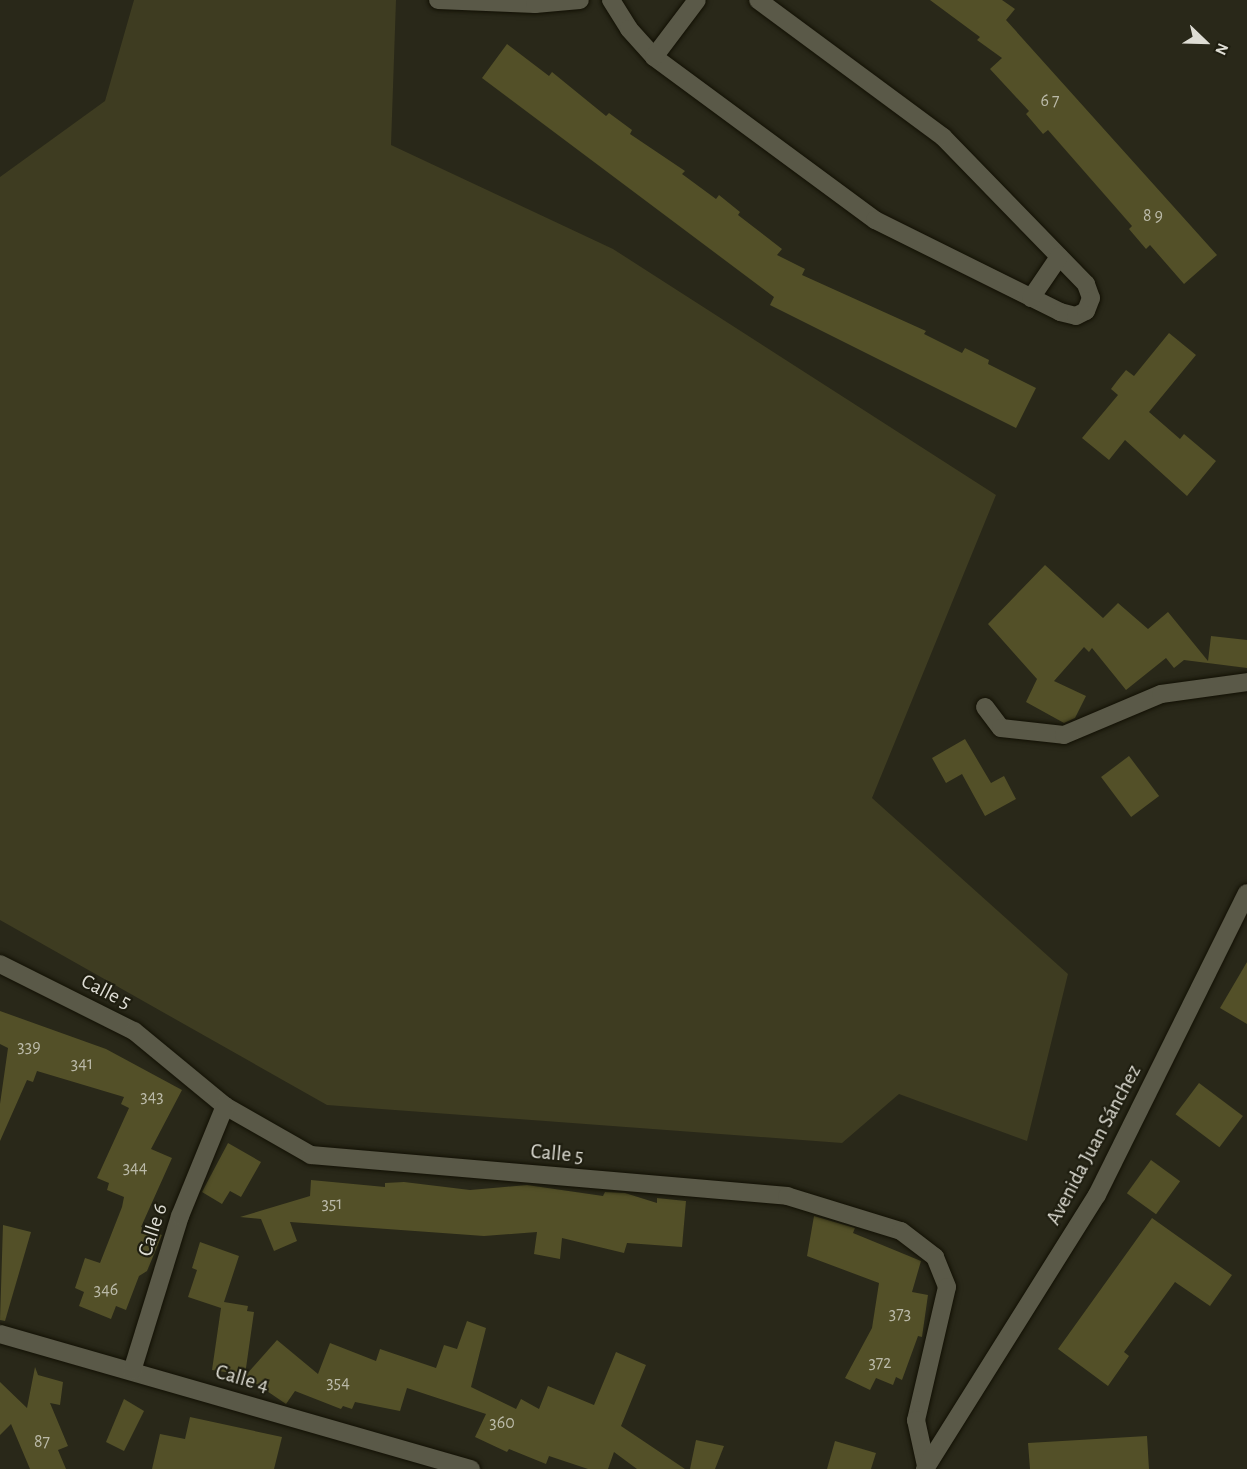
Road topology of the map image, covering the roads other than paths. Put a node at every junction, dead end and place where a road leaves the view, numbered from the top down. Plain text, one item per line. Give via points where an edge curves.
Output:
1 (438, 0) edge
2 (580, 0) edge
3 (610, 0) edge
4 (697, 0) edge
5 (758, 0) edge
6 (654, 57) junction
7 (1059, 257) junction
8 (1031, 298) junction
9 (1247, 682) edge
10 (985, 708) dead end
11 (1247, 893) edge
12 (0, 964) edge
13 (225, 1107) junction
14 (0, 1334) edge
15 (132, 1371) junction
16 (925, 1468) edge
17 (471, 1469) edge

1 - 2 street via 535,4
3 - 6 street
4 - 6 street
5 - 7 street via 943,137
6 - 8 street via 875,220
7 - 8 street
7 - 8 street via 1086,284 1091,298 1086,311 1076,316
9 - 10 street via 1161,694 1064,735 1001,728
11 - 16 street, Avenida Juan Sánchez via 1097,1195
12 - 13 street, Calle 5 via 134,1031
13 - 15 street, Calle 6 via 180,1216
13 - 16 street, Calle 5 via 311,1155 787,1196 901,1231 935,1257 947,1287 916,1420
14 - 15 street, Calle 4
15 - 17 street, Calle 4

